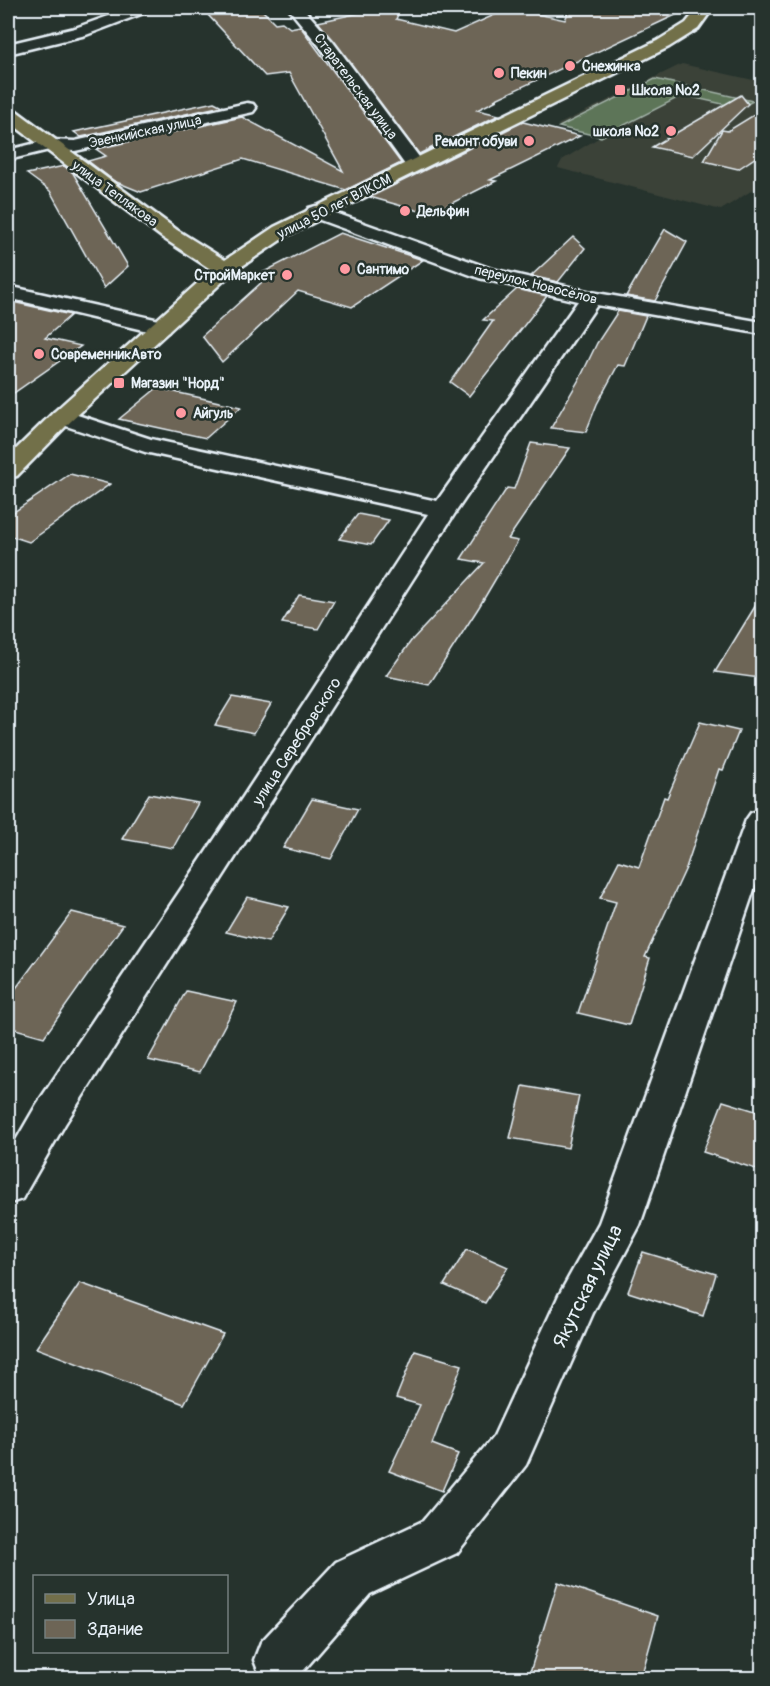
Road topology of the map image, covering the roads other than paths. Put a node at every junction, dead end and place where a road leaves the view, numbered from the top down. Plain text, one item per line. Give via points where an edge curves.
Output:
1 (144, 8) edge
2 (295, 8) edge
3 (705, 8) edge
4 (8, 49) edge
5 (247, 108) dead end
6 (8, 113) edge
7 (49, 145) junction
8 (8, 155) edge
9 (415, 165) junction
10 (316, 212) junction
11 (225, 269) junction
12 (8, 292) edge
13 (591, 298) junction
14 (160, 327) junction
15 (762, 328) edge
16 (62, 417) junction
17 (8, 471) edge
18 (444, 510) junction
19 (762, 820) edge
20 (8, 1188) edge
21 (279, 1660) dead end

1 - 4 street via 80,32
2 - 9 street, Старательская улица
3 - 9 main road, улица 50 лет ВЛКСМ via 692,26 663,44
5 - 7 street, Эвенкийская улица via 75,146
6 - 7 main road, улица Теплякова
7 - 8 street, Эвенкийская улица
7 - 11 main road, улица Теплякова via 170,234
9 - 10 main road, улица 50 лет ВЛКСМ
10 - 11 main road, улица 50 лет ВЛКСМ
10 - 13 street, переулок Новосёлов via 486,274
11 - 14 main road, улица 50 лет ВЛКСМ
12 - 14 street
13 - 15 street, переулок Новосёлов
13 - 18 street, улица Серебровского
14 - 16 main road, улица 50 лет ВЛКСМ
16 - 17 main road, улица 50 лет ВЛКСМ
16 - 18 street via 145,445
18 - 20 street, улица Серебровского via 51,1114
19 - 21 street, Якутская улица via 619,1225 574,1308 510,1450 440,1536 353,1578

